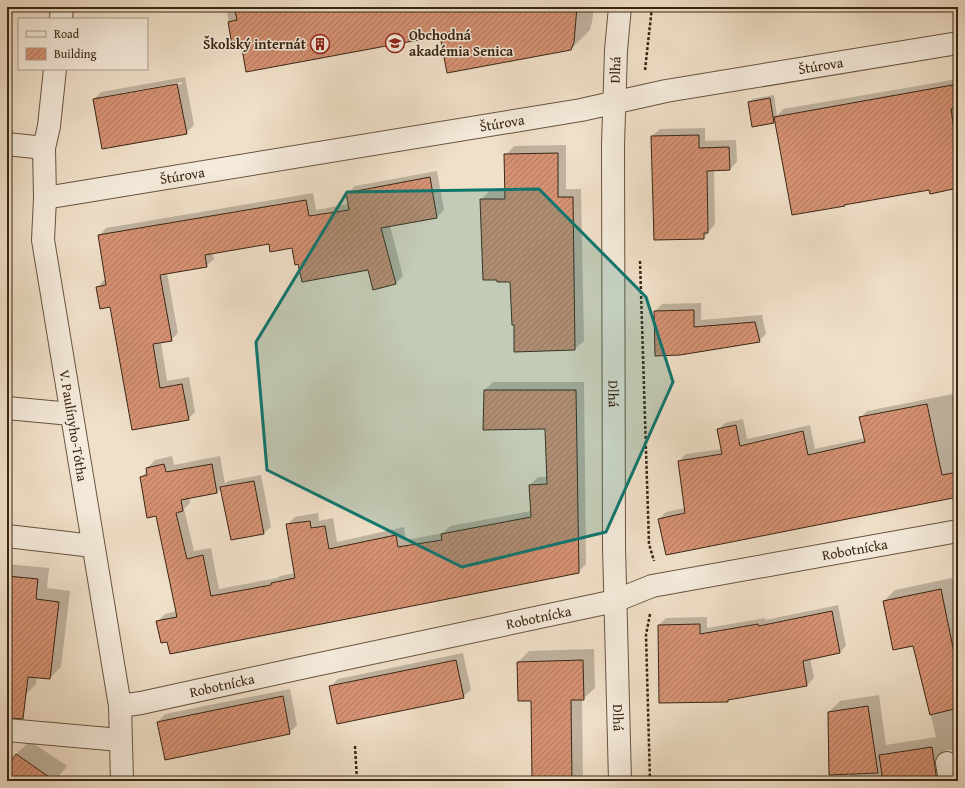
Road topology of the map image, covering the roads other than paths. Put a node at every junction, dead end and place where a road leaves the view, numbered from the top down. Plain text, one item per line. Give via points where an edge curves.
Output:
1 (62, 7) edge
2 (620, 7) edge
3 (61, 18) edge
4 (958, 43) edge
5 (55, 70) edge
6 (614, 103) junction
7 (7, 144) edge
8 (44, 148) junction
9 (45, 198) junction
10 (7, 408) edge
11 (71, 414) junction
12 (958, 531) edge
13 (7, 536) edge
14 (93, 546) junction
15 (615, 601) junction
16 (120, 706) junction
17 (7, 730) edge
18 (120, 740) junction
19 (122, 781) edge
20 (620, 781) edge

1 - 3 street
2 - 6 street, Dlhá
4 - 6 street, Štúrova via 666,91
5 - 8 street, V. Paulínyho-Tótha
6 - 9 street, Štúrova
6 - 15 street, Dlhá
7 - 8 street
8 - 9 street, V. Paulínyho-Tótha
9 - 11 street, V. Paulínyho-Tótha via 43,240
10 - 11 street
11 - 14 street, V. Paulínyho-Tótha
12 - 15 street, Robotnícka via 652,586
13 - 14 street
14 - 16 street, V. Paulínyho-Tótha
15 - 16 street, Robotnícka
15 - 20 street, Dlhá
16 - 18 street, V. Paulínyho-Tótha
17 - 18 street
18 - 19 street, V. Paulínyho-Tótha

